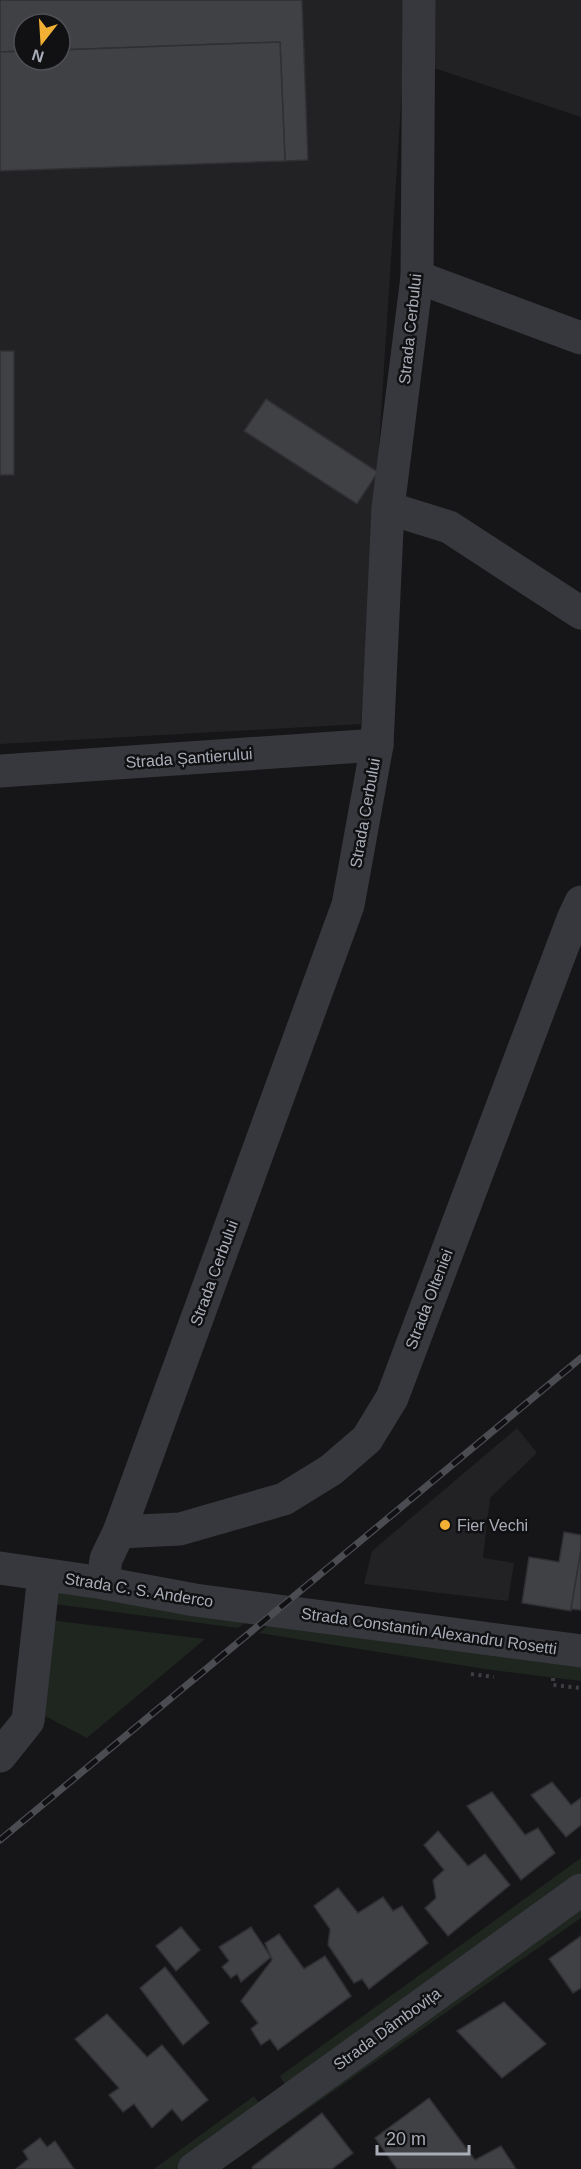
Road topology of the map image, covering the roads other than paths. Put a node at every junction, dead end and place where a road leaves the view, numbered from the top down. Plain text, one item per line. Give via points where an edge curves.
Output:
1 (419, 0) edge
2 (417, 277) junction
3 (581, 338) edge
4 (388, 508) junction
5 (581, 613) edge
6 (377, 745) junction
7 (0, 771) edge
8 (581, 902) edge
9 (119, 1532) junction
10 (0, 1568) edge
11 (44, 1575) junction
12 (103, 1583) junction
13 (278, 1610) joint
14 (581, 1651) edge
15 (0, 1756) edge
16 (581, 1890) edge
17 (209, 2165) edge

1 - 2 street, Strada Cerbului
2 - 3 street
2 - 4 street, Strada Cerbului
4 - 5 street via 449,527
4 - 6 street, Strada Cerbului
6 - 7 street, Strada Șantierului
6 - 9 street, Strada Cerbului via 348,905
8 - 9 street, Strada Olteniei via 392,1398 367,1439 331,1470 284,1499 180,1529
9 - 12 street, Strada Cerbului via 106,1560
10 - 11 street, Strada C. S. Anderco
11 - 12 street, Strada C. S. Anderco
11 - 15 street via 28,1721
12 - 13 street, Strada C. S. Anderco
13 - 14 street, Strada Constantin Alexandru Rosetti
16 - 17 street, Strada Dâmbovița

